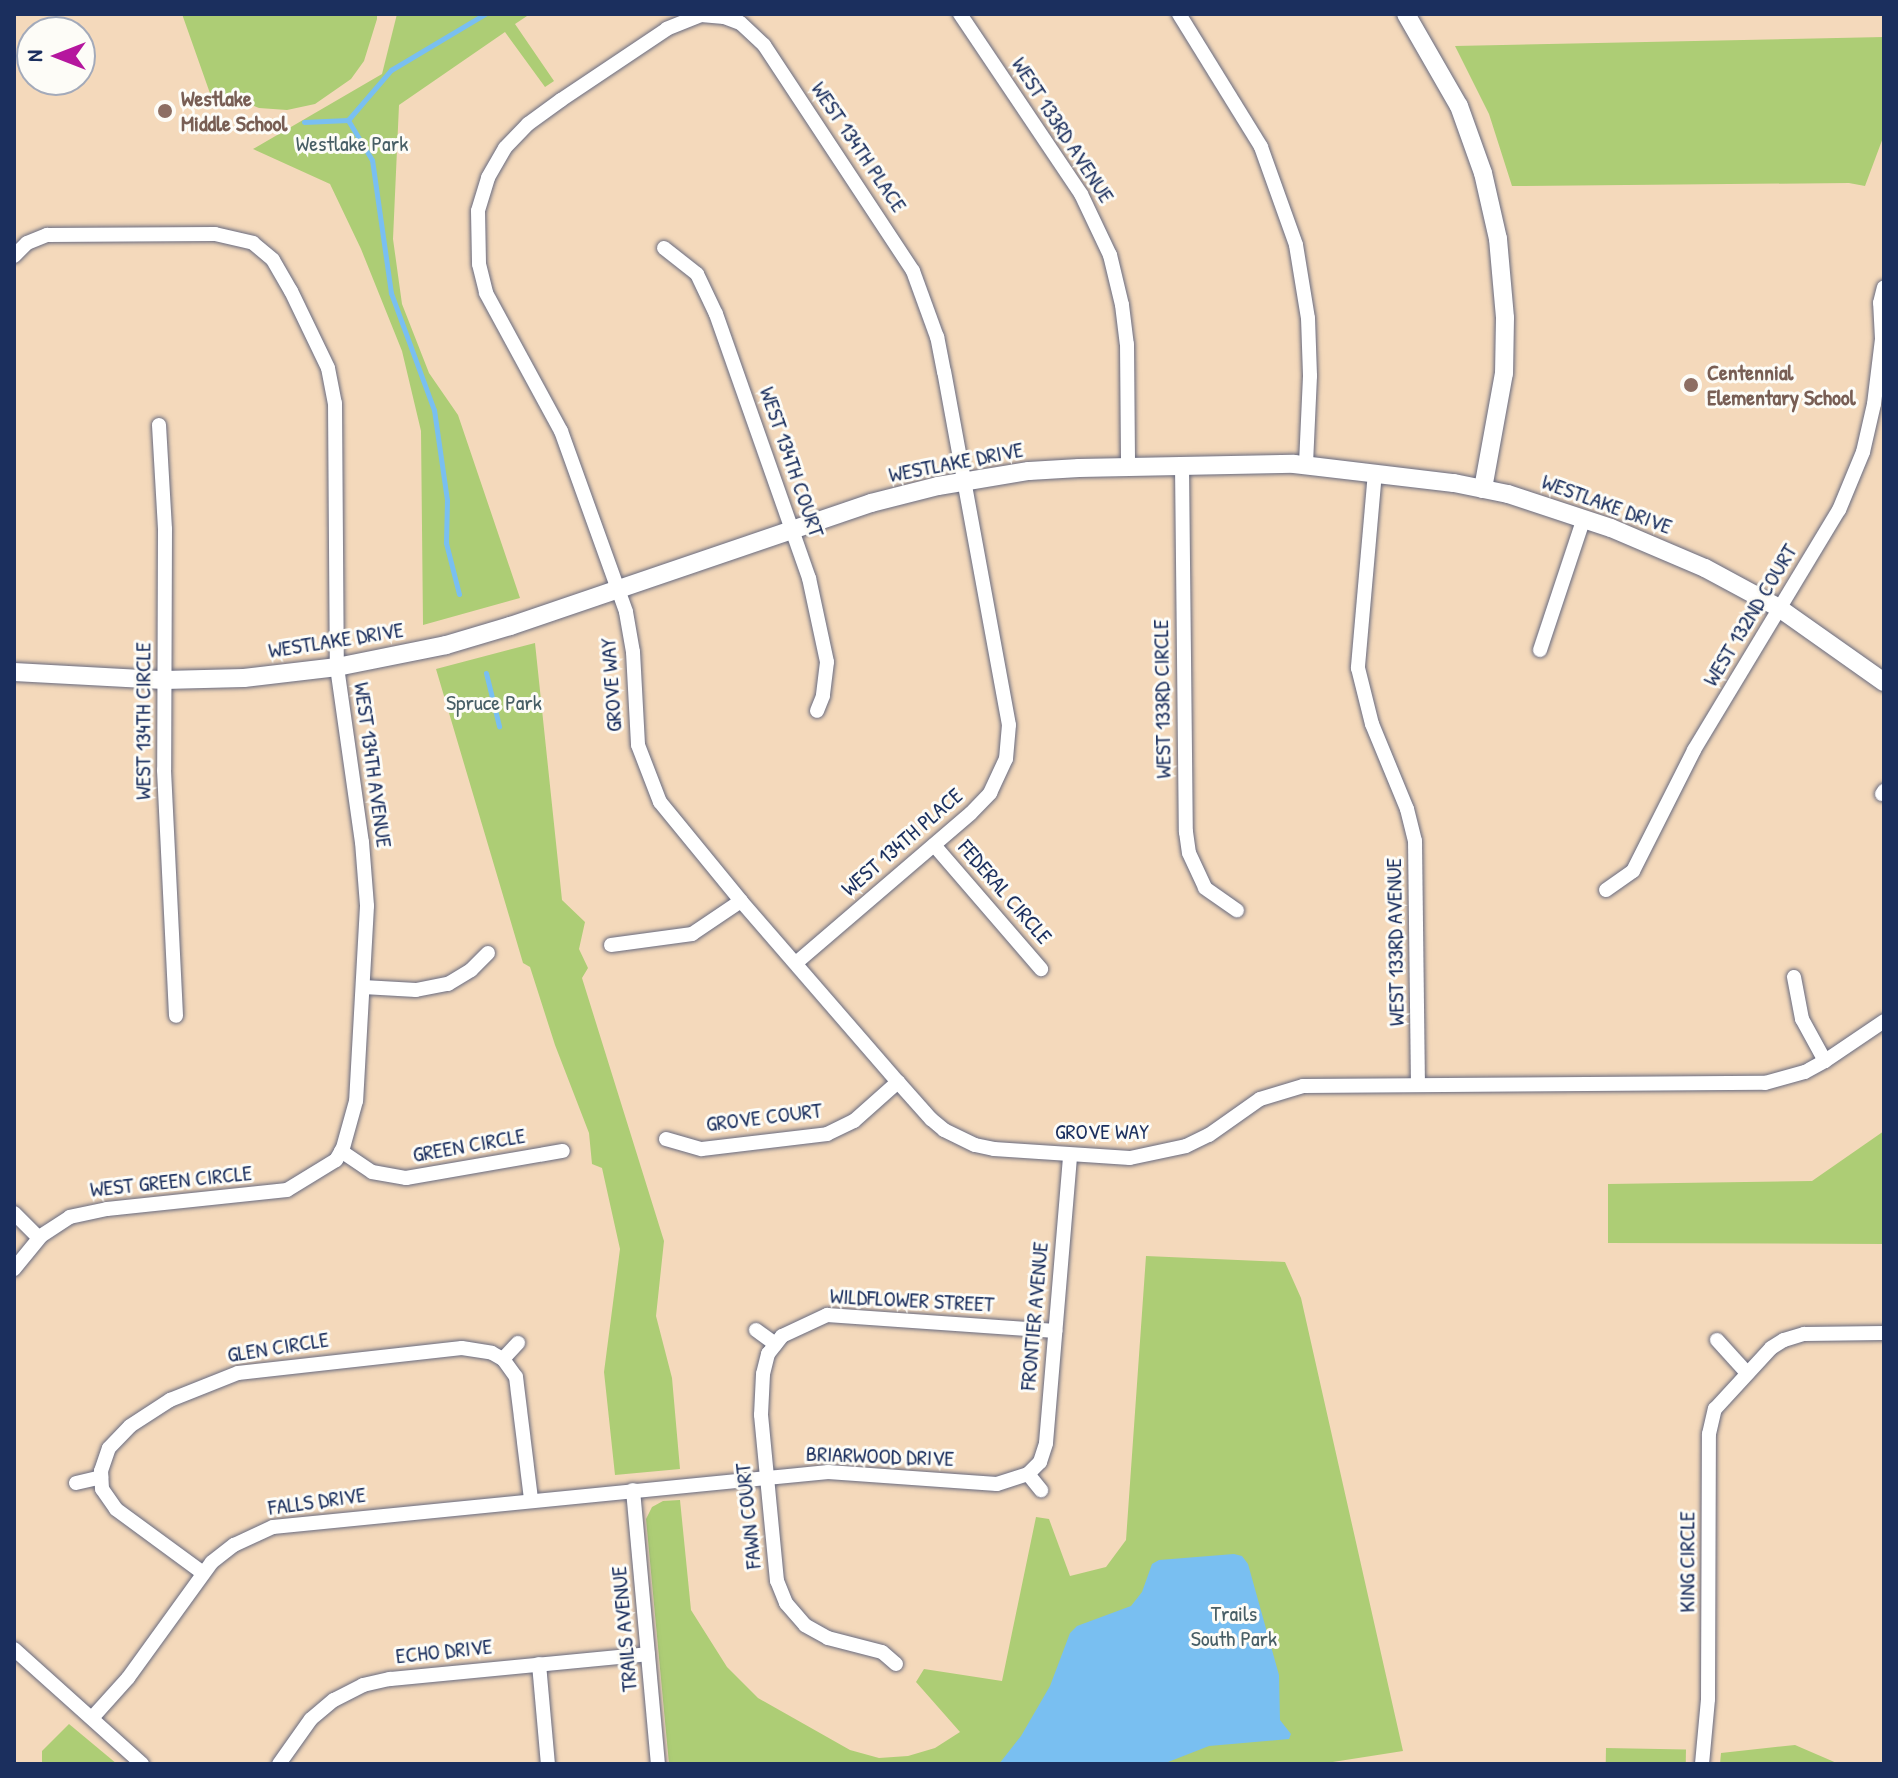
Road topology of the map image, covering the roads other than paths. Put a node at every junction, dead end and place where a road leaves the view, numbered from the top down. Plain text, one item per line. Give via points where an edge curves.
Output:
1 (960, 14) edge
2 (1179, 14) edge
3 (1406, 14) edge
4 (664, 248) dead end
5 (14, 256) edge
6 (1884, 287) edge
7 (1883, 339) edge
8 (159, 425) dead end
9 (1306, 465) junction
10 (1182, 466) junction
11 (1128, 467) junction
12 (1375, 472) junction
13 (964, 481) junction
14 (1483, 489) junction
15 (1584, 518) junction
16 (792, 530) junction
17 (618, 590) junction
18 (1779, 608) junction
19 (1540, 650) dead end
20 (337, 667) junction
21 (14, 672) edge
22 (164, 680) junction
23 (1884, 682) edge
24 (817, 711) dead end
25 (934, 845) junction
26 (1606, 890) dead end
27 (741, 901) junction
28 (1237, 910) dead end
29 (611, 945) dead end
30 (488, 953) dead end
31 (796, 963) junction
32 (1041, 969) dead end
33 (1794, 977) dead end
34 (363, 987) junction
35 (176, 1016) dead end
36 (1884, 1021) edge
37 (1825, 1061) junction
38 (898, 1082) junction
39 (1418, 1085) junction
40 (666, 1139) dead end
41 (341, 1151) junction
42 (563, 1151) dead end
43 (1070, 1156) junction
44 (14, 1213) edge
45 (39, 1238) junction
46 (14, 1269) edge
47 (756, 1330) dead end
48 (1055, 1331) junction
49 (1884, 1333) edge
50 (1717, 1340) dead end
51 (518, 1343) dead end
52 (775, 1344) junction
53 (503, 1359) junction
54 (1747, 1373) junction
55 (1028, 1474) junction
56 (101, 1477) junction
57 (766, 1477) junction
58 (76, 1483) dead end
59 (633, 1490) junction
60 (1041, 1490) dead end
61 (531, 1500) junction
62 (203, 1573) junction
63 (14, 1649) edge
64 (648, 1654) junction
65 (539, 1664) junction
66 (896, 1664) dead end
67 (92, 1718) junction
68 (142, 1764) edge
69 (279, 1764) edge
70 (548, 1764) edge
71 (658, 1764) edge
72 (1702, 1764) edge

1 - 11 street, WEST 133RD AVENUE via 1081,194 1110,255 1127,344
2 - 9 street via 1261,147 1296,245 1308,318
3 - 14 street via 1459,106 1483,173 1498,239 1504,373
4 - 16 street, WEST 134TH COURT via 691,268 704,286
5 - 20 street, WEST 134TH AVENUE via 47,235 215,234 253,243 273,260 328,368 335,403
6 - 7 street
7 - 18 street, WEST 132ND COURT via 1863,452 1839,510
8 - 22 street, WEST 134TH CIRCLE
9 - 10 street, WESTLAKE DRIVE
9 - 12 street, WESTLAKE DRIVE
10 - 11 street, WESTLAKE DRIVE
10 - 28 street, WEST 133RD CIRCLE via 1186,832 1205,888
11 - 13 street, WESTLAKE DRIVE via 1029,471
12 - 14 street, WESTLAKE DRIVE
12 - 39 street, WEST 133RD AVENUE via 1358,668 1372,724 1415,841
13 - 16 street, WESTLAKE DRIVE via 871,503
13 - 17 street, WEST 134TH PLACE via 937,337 907,261 764,45 747,28 724,17 691,17 528,124 505,148 478,211 479,264 486,293 561,431
13 - 25 street, WEST 134TH PLACE via 1007,711 1008,748 990,793
14 - 15 street, WESTLAKE DRIVE
15 - 18 street, WESTLAKE DRIVE via 1682,557
15 - 19 street
16 - 17 street, WESTLAKE DRIVE
16 - 24 street, WEST 134TH COURT via 809,578 827,662
17 - 20 street, WESTLAKE DRIVE via 446,645
17 - 27 street, GROVE WAY via 630,630 634,716 646,772 669,816
18 - 23 street, WESTLAKE DRIVE
18 - 26 street, WEST 132ND COURT via 1694,750 1633,871
20 - 22 street, WESTLAKE DRIVE via 244,678
20 - 34 street, WEST 134TH AVENUE via 365,869
21 - 22 street, WESTLAKE DRIVE
22 - 35 street, WEST 134TH CIRCLE
25 - 31 street, WEST 134TH PLACE
25 - 32 street, FEDERAL CIRCLE
27 - 29 street via 692,934
27 - 31 street, GROVE WAY
30 - 34 street via 448,984 416,990
31 - 38 street, GROVE WAY
33 - 37 street via 1802,1019
34 - 41 street, WEST 134TH AVENUE via 356,1101
36 - 37 street, GROVE WAY
37 - 39 street, GROVE WAY via 1781,1079 1749,1084
38 - 40 street, GROVE COURT via 854,1121 827,1134 702,1149
38 - 43 street, GROVE WAY via 955,1138 994,1149
39 - 43 street, GROVE WAY via 1303,1086 1260,1099 1209,1135 1173,1150 1130,1158
41 - 42 street, GREEN CIRCLE via 372,1172 406,1178
41 - 45 street, WEST GREEN CIRCLE via 313,1177 287,1190 83,1213
43 - 48 street, FRONTIER AVENUE
44 - 45 street
45 - 46 street, WEST GREEN CIRCLE
47 - 52 street
48 - 52 street, WILDFLOWER STREET via 835,1314 801,1324
48 - 55 street, FRONTIER AVENUE via 1046,1443 1040,1462
49 - 54 street, KING CIRCLE via 1804,1334 1771,1348
50 - 54 street
51 - 53 street
52 - 57 street, FAWN COURT via 766,1360 761,1394
53 - 56 street, GLEN CIRCLE via 462,1348 238,1373 170,1400 130,1426 109,1448
53 - 61 street via 516,1377
54 - 72 street, KING CIRCLE via 1715,1409 1709,1434 1708,1699
55 - 57 street, BRIARWOOD DRIVE via 997,1484 851,1473
55 - 60 street
56 - 58 street
56 - 62 street via 107,1500 116,1509
57 - 59 street, BRIARWOOD DRIVE
57 - 66 street, FAWN COURT via 774,1561 786,1603 819,1633 882,1652
59 - 61 street, FALLS DRIVE
59 - 64 street, TRAILS AVENUE
61 - 62 street, FALLS DRIVE via 273,1527 234,1545
62 - 67 street, FALLS DRIVE via 128,1678
63 - 67 street
64 - 65 street, ECHO DRIVE
64 - 71 street, TRAILS AVENUE
65 - 69 street, ECHO DRIVE via 363,1685 311,1719
65 - 70 street
67 - 68 street

